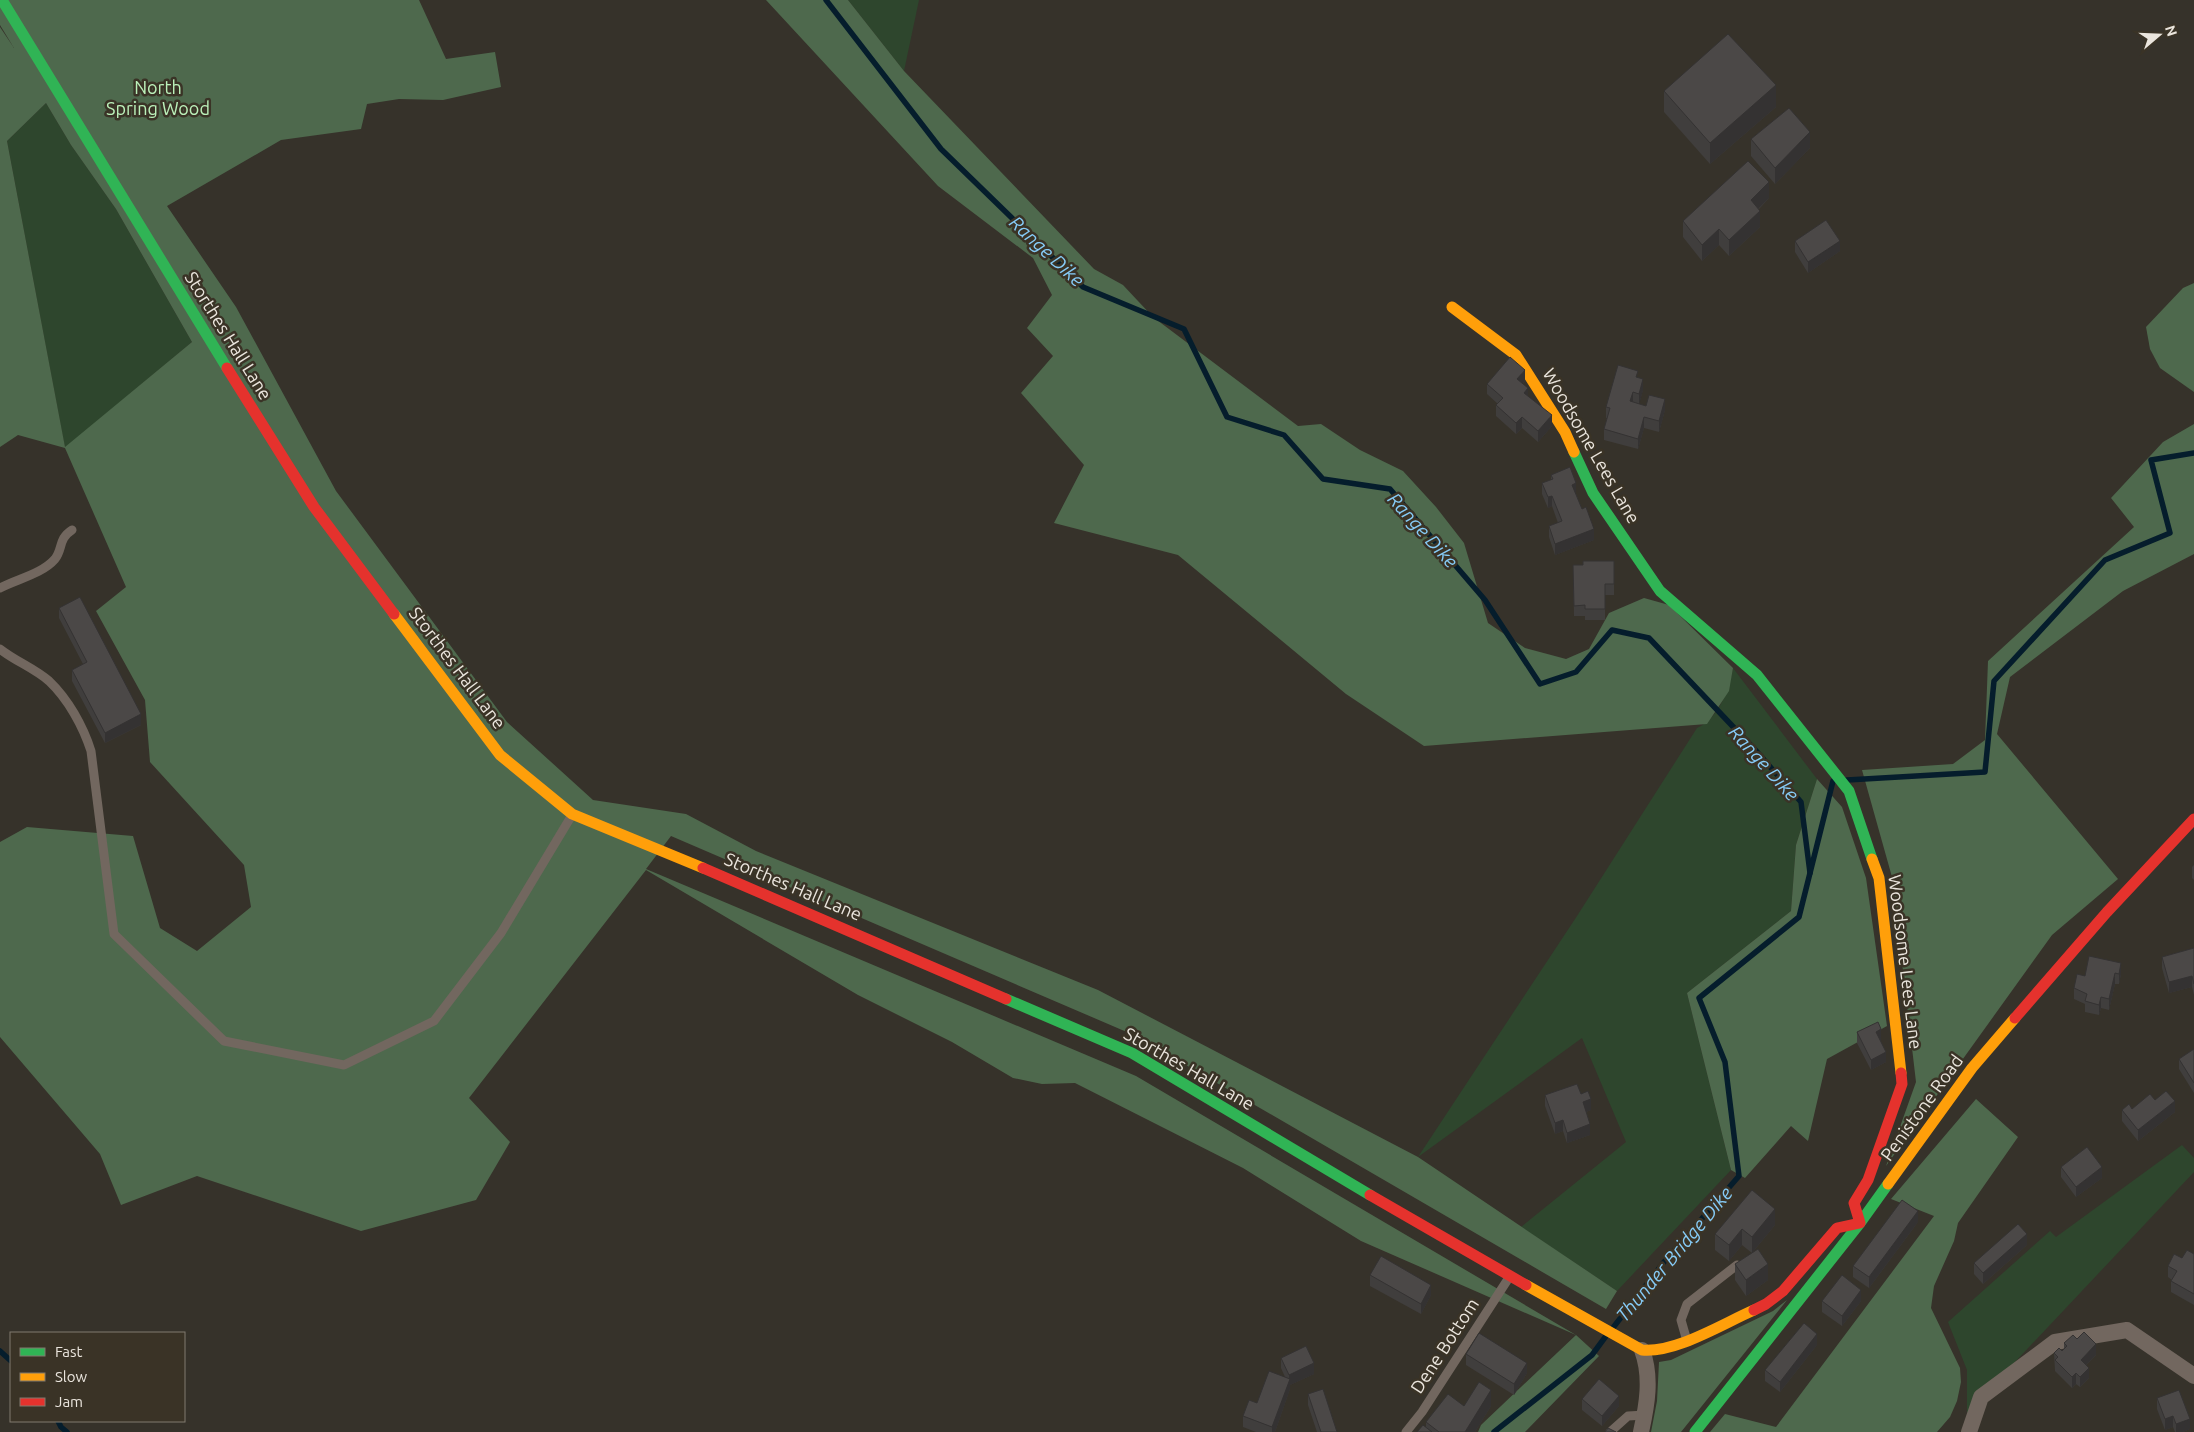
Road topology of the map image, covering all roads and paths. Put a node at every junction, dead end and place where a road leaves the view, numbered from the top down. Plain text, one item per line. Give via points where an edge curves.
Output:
1 (2, 0) edge
2 (1452, 307) dead end
3 (72, 530) dead end
4 (0, 588) edge
5 (0, 649) edge
6 (572, 814) junction
7 (2194, 820) edge
8 (1860, 1223) junction
9 (1737, 1265) edge
10 (1510, 1276) junction
11 (1688, 1341) junction
12 (1635, 1346) junction
13 (2194, 1376) edge
14 (1645, 1415) junction
15 (1406, 1432) edge
16 (1610, 1432) edge
17 (1641, 1432) edge
18 (1695, 1432) edge
19 (1969, 1432) edge

1 - 6 main road, Storthes Hall Lane via 314,507 500,755
2 - 8 main road, Woodsome Lees Lane via 1516,355 1565,432 1593,493 1660,591 1757,675 1849,791 1879,878 1902,1084 1868,1180 1854,1203
3 - 4 lane via 64,535 56,558 43,568
5 - 6 lane via 49,681 75,714 87,737 114,934 224,1040 344,1065 434,1021 501,933
6 - 10 main road, Storthes Hall Lane via 738,882 1132,1053
7 - 8 main road, Penistone Road via 2107,912 1972,1068
8 - 11 main road via 1837,1228 1783,1291 1766,1304
8 - 18 main road, Penistone Road
9 - 11 lane via 1687,1304 1681,1320
10 - 12 main road, Storthes Hall Lane
10 - 15 lane, Dene Bottom
11 - 12 main road via 1654,1351
12 - 14 street via 1647,1363 1649,1378
13 - 19 street via 2127,1330 2055,1342 1981,1397
14 - 16 lane via 1628,1416
14 - 17 street

